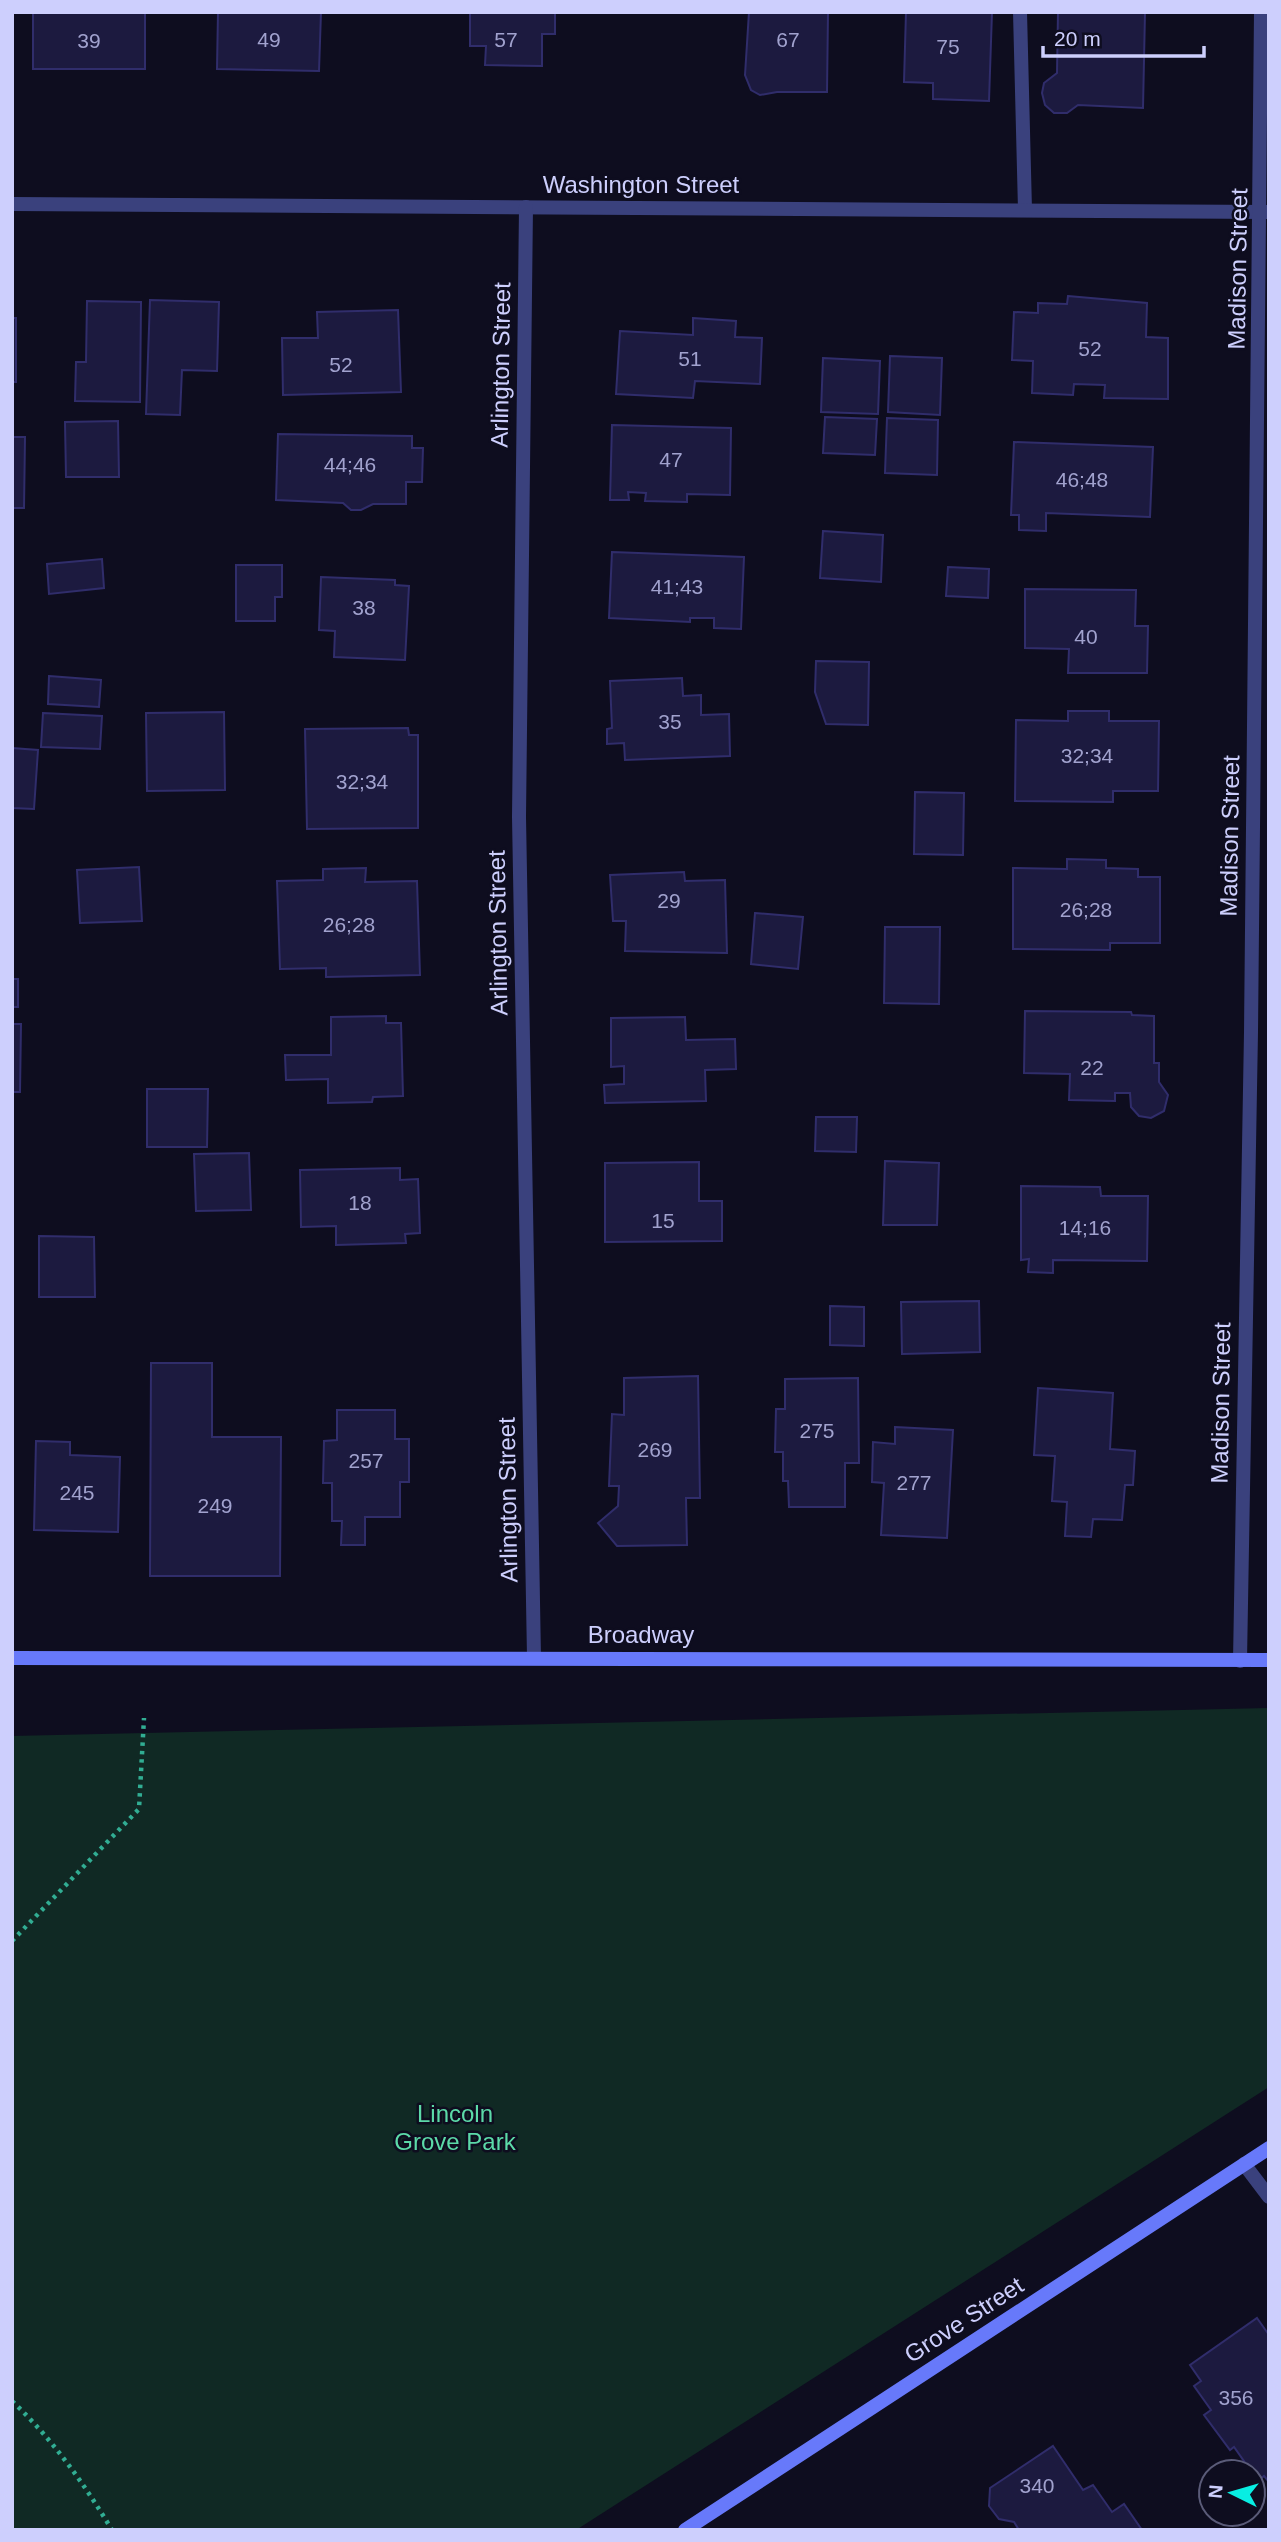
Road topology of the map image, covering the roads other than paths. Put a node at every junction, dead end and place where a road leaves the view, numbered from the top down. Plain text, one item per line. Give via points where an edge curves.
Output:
1 (1020, 12) edge
2 (1261, 12) edge
3 (12, 205) edge
4 (526, 207) junction
5 (1025, 210) junction
6 (1265, 212) edge
7 (534, 1657) junction
8 (12, 1658) edge
9 (1269, 1660) edge
10 (1240, 1661) junction
11 (1269, 2148) edge
12 (1244, 2164) junction
13 (1269, 2197) edge
14 (685, 2530) edge

1 - 5 street
2 - 6 street, Madison Street
3 - 4 street, Washington Street
4 - 5 street, Washington Street
4 - 7 street, Arlington Street via 519,817
5 - 6 street, Washington Street
6 - 10 street, Madison Street
7 - 8 main road, Broadway
7 - 10 main road, Broadway
9 - 10 main road, Broadway
11 - 12 main road, Grove Street
12 - 13 street
12 - 14 main road, Grove Street

